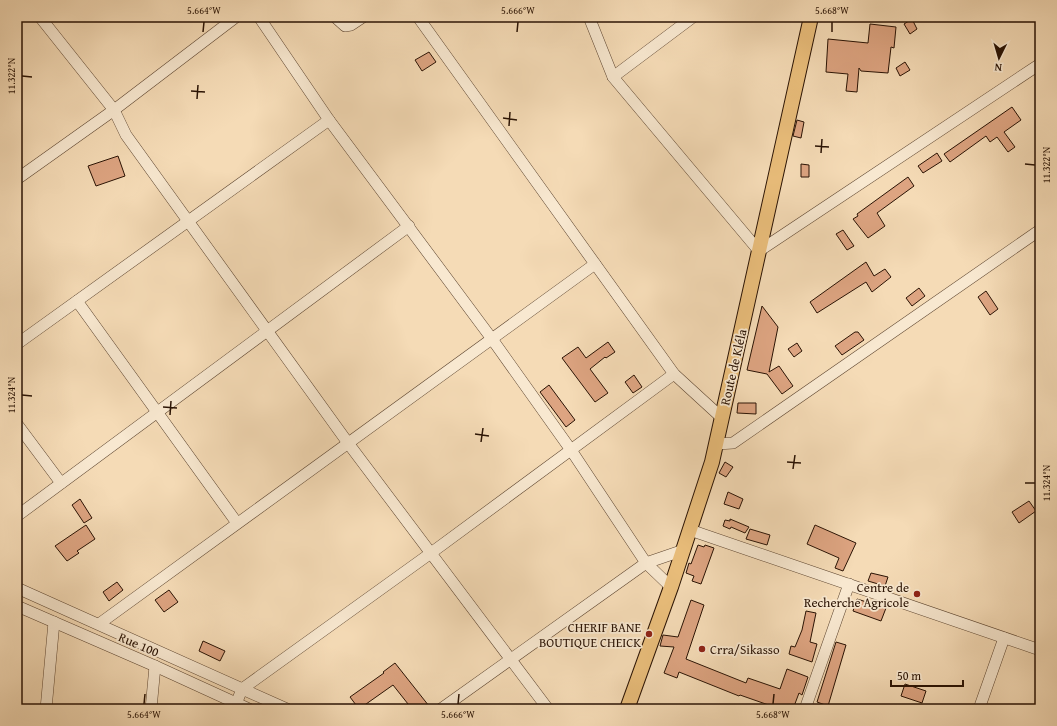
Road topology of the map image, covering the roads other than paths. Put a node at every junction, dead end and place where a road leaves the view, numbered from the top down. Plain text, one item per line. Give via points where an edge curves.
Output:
1 (40, 17) edge
2 (236, 17) edge
3 (259, 17) edge
4 (335, 17) edge
5 (363, 17) edge
6 (418, 17) edge
7 (589, 17) edge
8 (693, 17) edge
9 (811, 17) edge
10 (1040, 64) edge
11 (612, 77) junction
12 (114, 110) junction
13 (329, 120) junction
14 (17, 179) edge
15 (189, 222) junction
16 (408, 226) junction
17 (1040, 230) edge
18 (759, 251) junction
19 (595, 264) junction
20 (77, 301) junction
21 (268, 331) junction
22 (492, 339) junction
23 (17, 344) edge
24 (674, 374) junction
25 (156, 412) junction
26 (722, 418) junction
27 (17, 424) edge
28 (348, 443) junction
29 (717, 444) junction
30 (571, 450) junction
31 (61, 483) junction
32 (17, 516) edge
33 (237, 523) junction
34 (690, 530) junction
35 (684, 550) junction
36 (431, 553) junction
37 (646, 563) junction
38 (849, 584) junction
39 (671, 587) junction
40 (17, 588) edge
41 (17, 606) edge
42 (54, 622) junction
43 (99, 624) junction
44 (1004, 638) junction
45 (1040, 650) edge
46 (510, 660) junction
47 (155, 666) junction
48 (242, 689) junction
49 (236, 704) junction
50 (46, 709) edge
51 (151, 709) edge
52 (249, 709) edge
53 (287, 709) edge
54 (441, 709) edge
55 (548, 709) edge
56 (626, 709) edge
57 (805, 709) edge
58 (979, 709) edge

1 - 12 street
2 - 12 street
3 - 13 street
4 - 5 street via 345,26
6 - 19 street
7 - 11 street
8 - 11 street
9 - 18 main road, Route de Kléla
10 - 18 street
11 - 18 street
12 - 14 street
12 - 15 street via 126,134
13 - 15 street
13 - 16 street
15 - 20 street
15 - 21 street
16 - 21 street
16 - 22 street
17 - 29 street via 733,443
18 - 26 main road, Route de Kléla
19 - 22 street
19 - 24 street
20 - 23 street
20 - 25 street
21 - 25 street
21 - 28 street
22 - 28 street
22 - 30 street
24 - 26 street
24 - 30 street
25 - 31 street
25 - 33 street
26 - 29 main road, Route de Kléla
27 - 31 street
28 - 33 street
28 - 36 street
29 - 34 main road, Route de Kléla
30 - 36 street
30 - 37 street
31 - 32 street
33 - 43 street
34 - 35 main road, Route de Kléla
34 - 38 street
35 - 37 street
35 - 39 main road, Route de Kléla
36 - 46 street
36 - 48 street
37 - 39 street
37 - 46 street
38 - 44 street
38 - 57 street
39 - 56 main road, Route de Kléla
40 - 43 street
41 - 42 street, Rue 100
42 - 47 street, Rue 100
42 - 50 street
43 - 48 street
44 - 45 street
44 - 58 street
46 - 54 street
46 - 55 street
47 - 49 street, Rue 100
47 - 51 street
48 - 49 street
48 - 53 street
49 - 52 street, Rue 100

